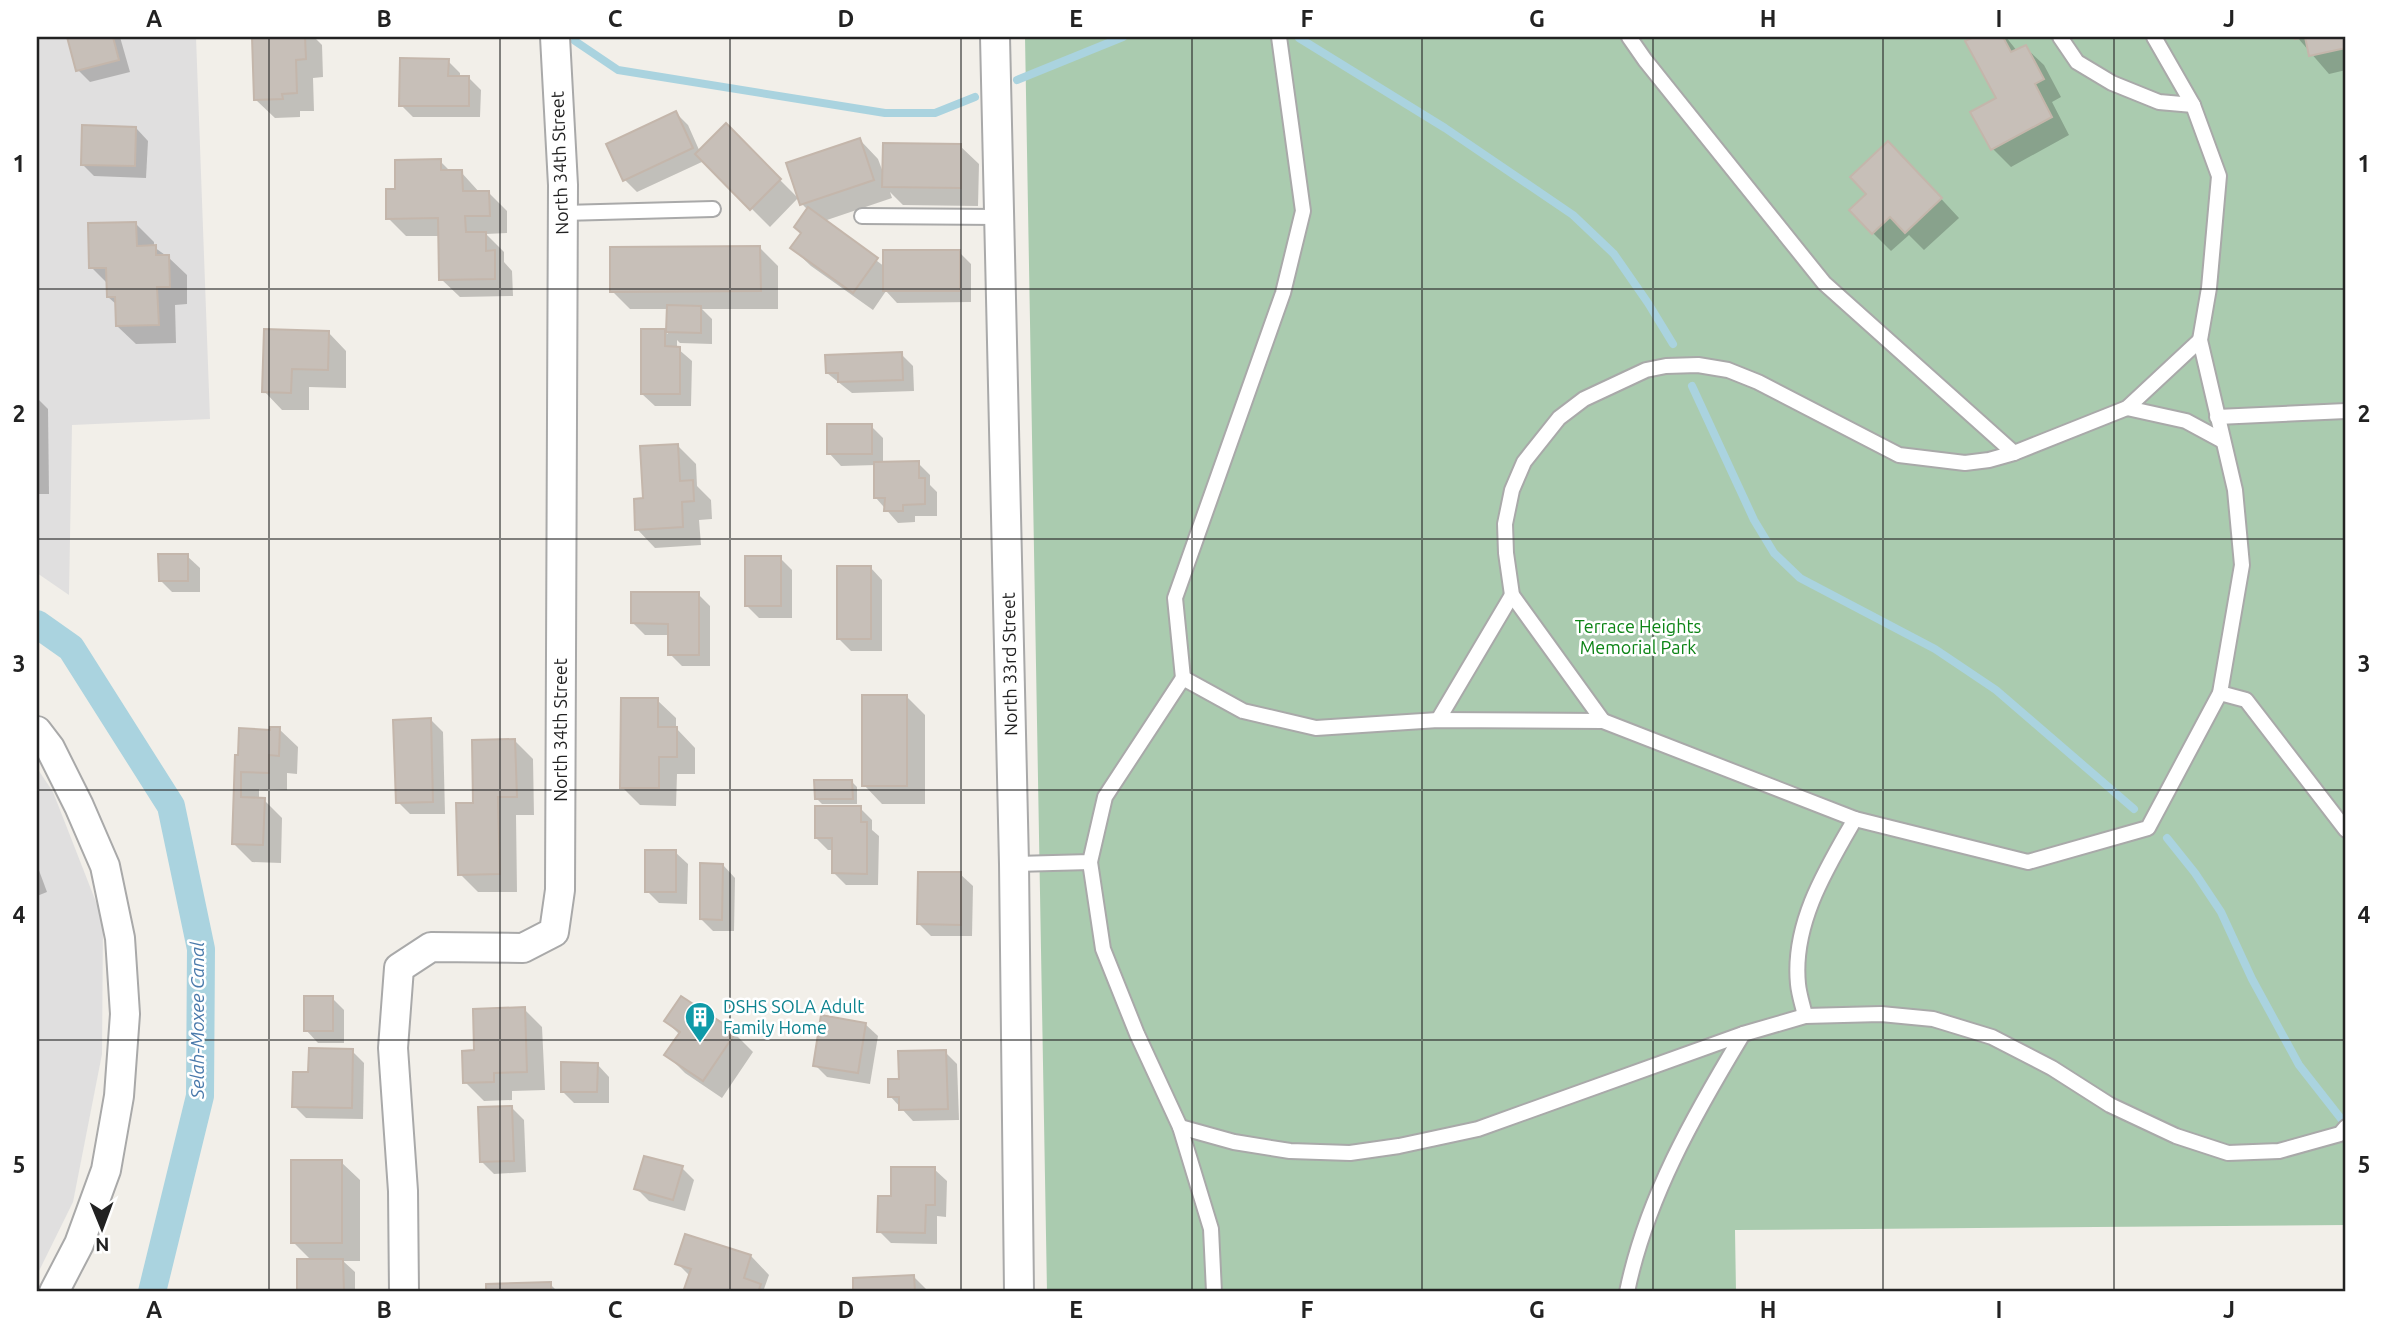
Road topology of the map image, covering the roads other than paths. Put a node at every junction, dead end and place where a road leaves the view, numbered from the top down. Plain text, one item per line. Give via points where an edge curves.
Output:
1 (555, 37) edge
2 (995, 37) edge
3 (1279, 37) edge
4 (1629, 37) edge
5 (2060, 37) edge
6 (2154, 37) edge
7 (2193, 105) junction
8 (713, 209) dead end
9 (563, 213) junction
10 (862, 216) dead end
11 (999, 217) junction
12 (2200, 340) junction
13 (2127, 408) junction
14 (2346, 411) edge
15 (2217, 417) junction
16 (2222, 441) junction
17 (2014, 453) junction
18 (1511, 595) junction
19 (1183, 678) junction
20 (2220, 692) junction
21 (1438, 720) junction
22 (1603, 722) junction
23 (37, 731) edge
24 (1855, 819) junction
25 (2346, 830) edge
26 (1090, 862) junction
27 (1014, 863) junction
28 (1805, 1016) junction
29 (1743, 1034) junction
30 (1180, 1127) junction
31 (2346, 1127) edge
32 (54, 1292) edge
33 (404, 1292) edge
34 (1018, 1292) edge
35 (1214, 1292) edge
36 (1627, 1292) edge

1 - 9 street, North 34th Street
2 - 11 street, North 33rd Street
3 - 19 lane via 1303,211 1283,293 1175,598
4 - 17 lane via 1824,283
5 - 7 lane via 2077,62 2112,83 2159,102
6 - 7 lane
7 - 12 lane via 2218,176
8 - 9 lane
9 - 33 street, North 34th Street via 560,890 554,932 523,948 431,947 399,968 393,1048 403,1191
10 - 11 lane
11 - 27 street, North 33rd Street
12 - 13 lane
12 - 15 lane
13 - 16 lane via 2186,421
13 - 17 lane
14 - 15 lane
15 - 16 lane
16 - 20 lane via 2235,490 2242,565
17 - 18 lane via 1965,463 1899,455 1728,370 1698,365 1646,370 1584,399 1559,418 1524,462 1512,489 1505,524
18 - 21 lane
18 - 22 lane
19 - 21 lane via 1243,711 1316,728
19 - 26 lane via 1105,797
20 - 24 lane via 2148,828 2028,862
20 - 25 lane via 2246,700
21 - 22 lane
22 - 24 lane
23 - 32 street via 56,760 105,866 120,938 125,1014 119,1096 106,1170 79,1244
24 - 28 lane via 1820,881 1801,934 1798,983
26 - 27 lane
26 - 30 lane via 1103,949
27 - 34 street, North 33rd Street
28 - 29 lane
28 - 31 lane via 1881,1014 1933,1019 1992,1037 2110,1105 2176,1136 2228,1153 2279,1150 2340,1135
29 - 30 lane via 1478,1129 1399,1146 1350,1153 1290,1152
29 - 36 lane via 1665,1177 1635,1252
30 - 35 lane via 1212,1229

